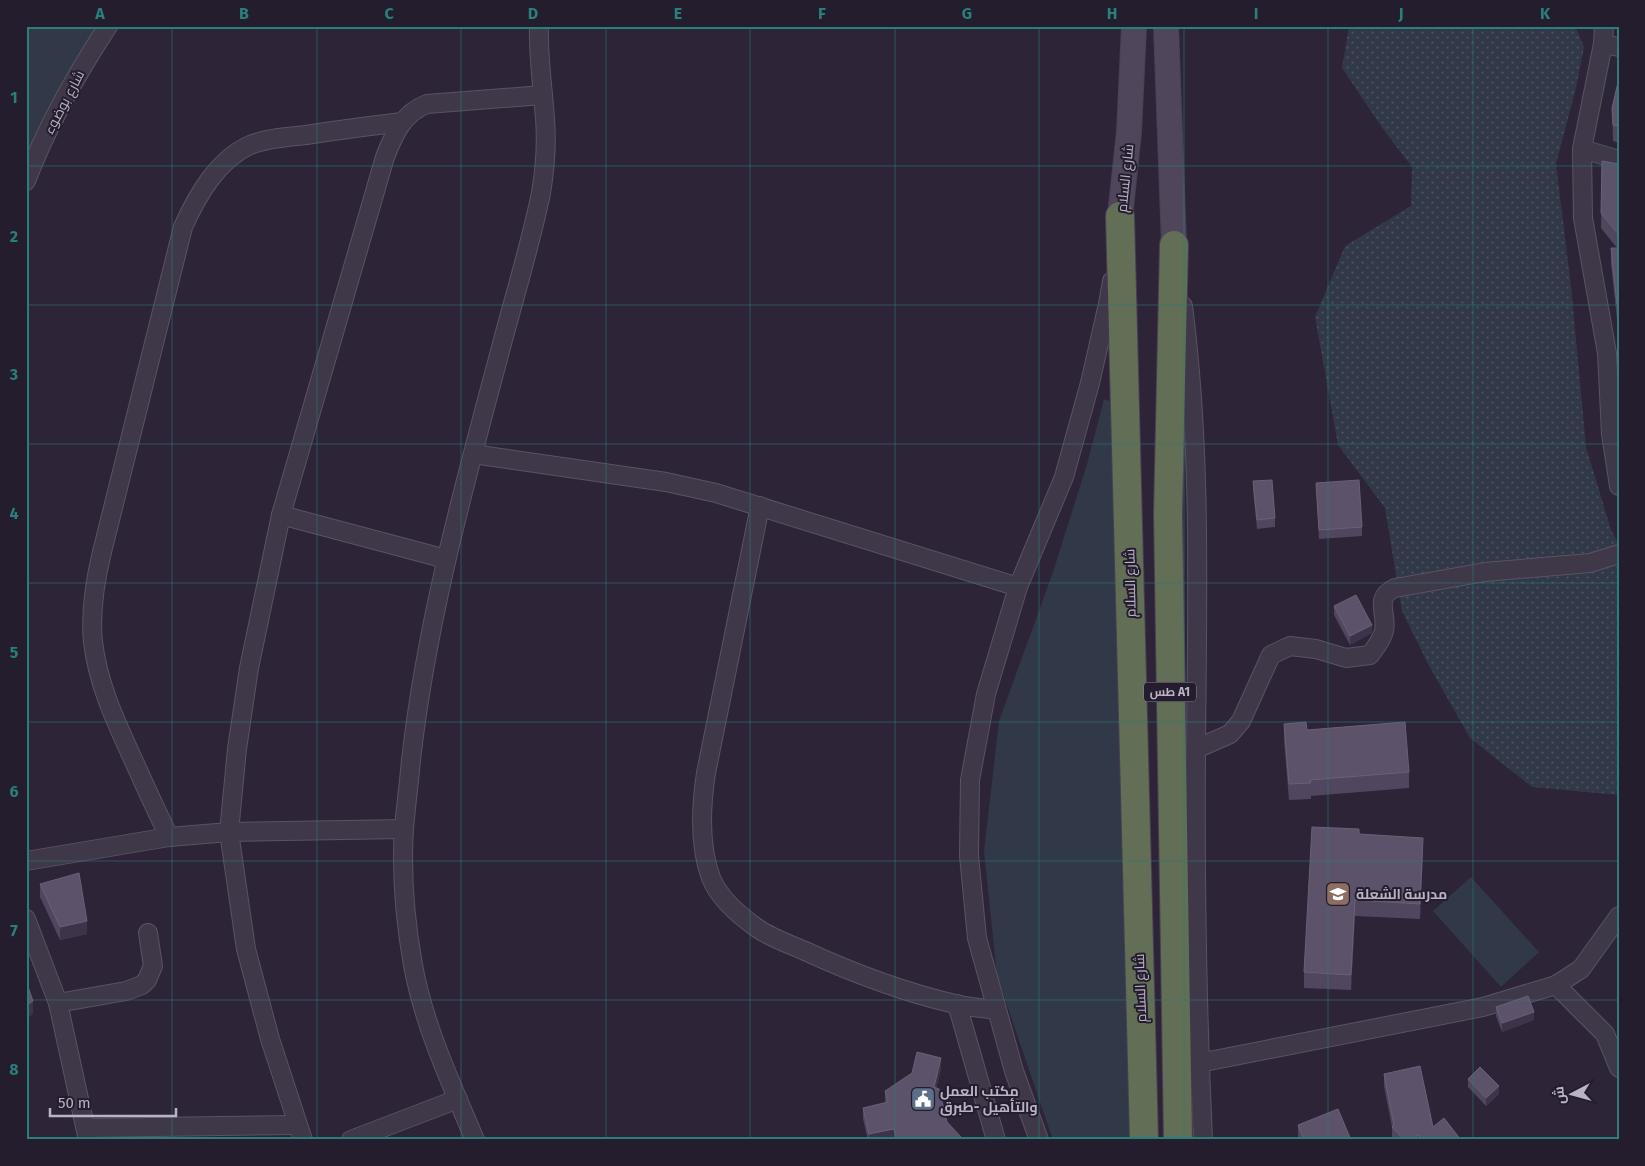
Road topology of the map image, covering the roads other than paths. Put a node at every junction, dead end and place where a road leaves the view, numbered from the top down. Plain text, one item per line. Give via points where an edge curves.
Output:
1 (108, 26) edge
2 (539, 26) edge
3 (1134, 26) edge
4 (1166, 26) edge
5 (1604, 26) edge
6 (1611, 46) edge
7 (543, 95) junction
8 (402, 122) junction
9 (1582, 148) junction
10 (1619, 160) edge
11 (26, 180) edge
12 (1120, 216) junction
13 (1174, 245) junction
14 (1613, 354) edge
15 (1615, 434) edge
16 (472, 454) junction
17 (1619, 486) edge
18 (760, 506) junction
19 (281, 515) junction
20 (1619, 554) edge
21 (446, 559) junction
22 (1018, 587) junction
23 (1196, 749) junction
24 (404, 828) junction
25 (229, 832) junction
26 (169, 837) junction
27 (26, 861) edge
28 (1619, 916) edge
29 (26, 919) edge
30 (148, 933) dead end
31 (1556, 985) junction
32 (58, 1003) junction
33 (956, 1004) junction
34 (996, 1010) junction
35 (1199, 1062) junction
36 (1619, 1068) edge
37 (458, 1099) junction
38 (300, 1132) edge
39 (87, 1134) edge
40 (351, 1140) edge
41 (475, 1140) edge
42 (996, 1140) edge
43 (1039, 1140) edge
44 (1144, 1140) edge
45 (1178, 1140) edge
46 (1203, 1140) edge

1 - 11 street, شارع بوضوء via 52,121
2 - 7 street
3 - 12 main road, شارع السلام via 1129,132
4 - 13 main road
5 - 6 street
6 - 9 street
7 - 8 street via 427,104 417,107
7 - 16 street via 546,146 541,193
8 - 19 street via 385,157
8 - 26 street via 276,139 249,146 211,178 183,227 102,552 93,618 93,640 105,698
9 - 10 street
9 - 14 street via 1583,218
12 - 22 street via 1108,304 1090,383 1064,477
12 - 44 highway, شارع السلام
13 - 23 street via 1186,326 1194,422
13 - 45 highway, طس A1 via 1168,514
14 - 15 street
15 - 17 street
16 - 18 street via 666,482
16 - 21 street
18 - 22 street
18 - 33 street via 703,794 703,837 712,879 744,919 773,937 884,983
19 - 21 street
19 - 25 street via 249,668
20 - 23 street via 1590,563 1484,572 1395,588 1382,600 1384,630 1370,655 1346,658 1316,649 1290,646 1271,655 1241,721 1230,734
21 - 24 street via 416,716
22 - 34 street via 986,694 970,780 969,856 976,938
23 - 35 street via 1195,916
24 - 25 street
24 - 37 street via 403,875 413,967 424,1013
25 - 26 street
25 - 38 street via 246,949
26 - 27 street
28 - 31 street via 1581,969
29 - 32 street
30 - 32 street via 153,966 142,985 126,991
31 - 35 street via 1483,1007
31 - 36 street via 1605,1034
32 - 39 street
33 - 34 street
33 - 42 street
34 - 43 street
35 - 46 street
37 - 40 street
37 - 41 street
38 - 39 street

